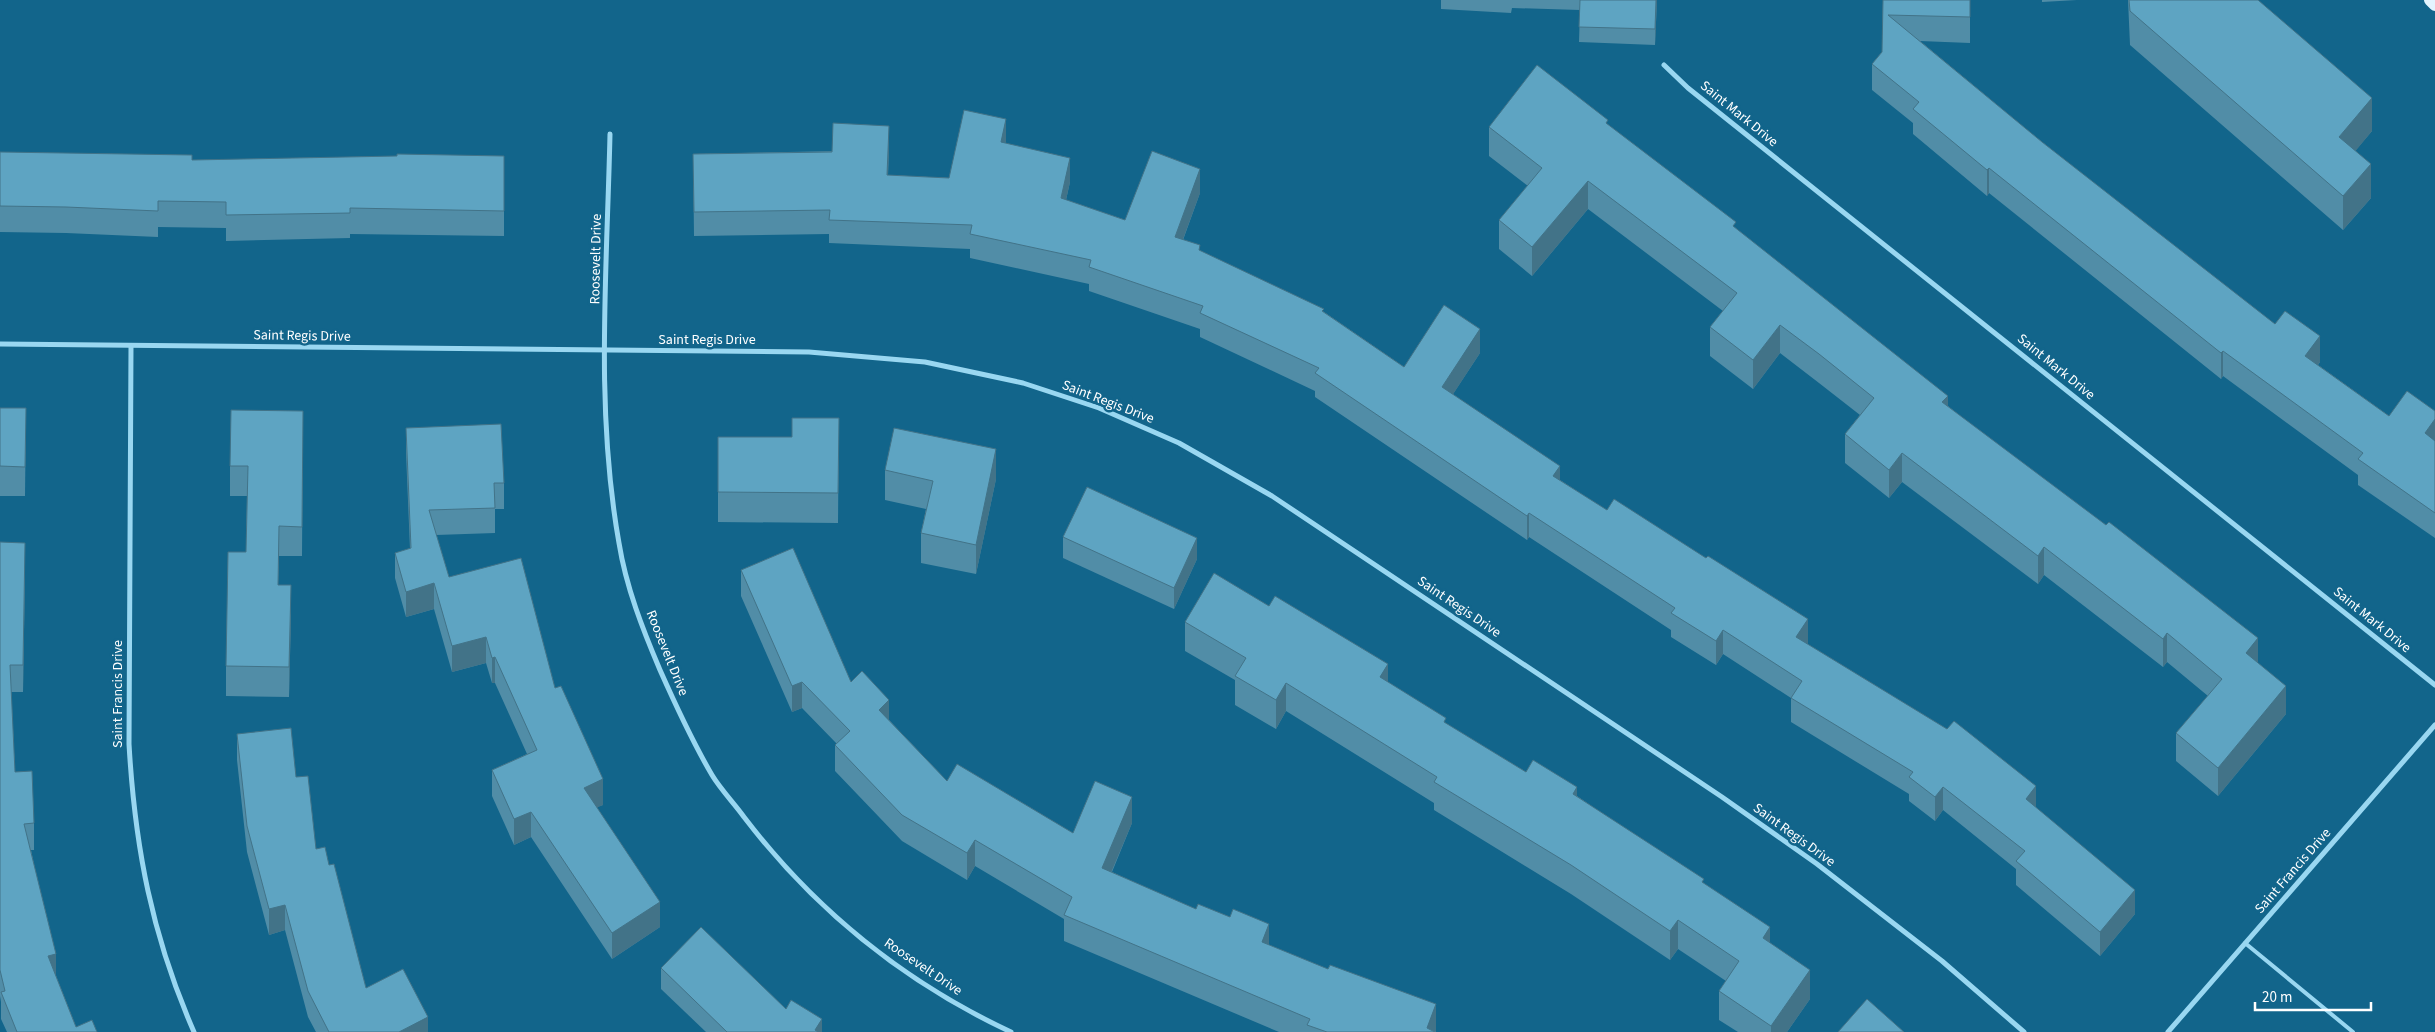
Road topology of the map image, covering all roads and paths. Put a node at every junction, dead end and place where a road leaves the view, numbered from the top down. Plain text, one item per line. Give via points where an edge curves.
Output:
1 (2430, 0) edge
2 (2435, 4) edge
3 (1664, 66) dead end
4 (610, 134) dead end
5 (0, 344) edge
6 (131, 346) junction
7 (605, 351) junction
8 (2435, 685) edge
9 (2435, 725) edge
10 (2245, 943) junction
11 (194, 1032) edge
12 (1011, 1032) edge
13 (2024, 1032) edge
14 (2168, 1032) edge
15 (2353, 1032) edge

1 - 2 main road
3 - 8 street, Saint Mark Drive
4 - 7 street, Roosevelt Drive
5 - 6 street, Saint Regis Drive
6 - 7 street, Saint Regis Drive
6 - 11 street, Saint Francis Drive via 131,774 144,882 177,994
7 - 12 street, Roosevelt Drive via 607,452 619,545 641,626 686,728 714,778 773,854 826,910 886,958 940,995
7 - 13 street, Saint Regis Drive via 808,352 925,362 1023,383 1099,408 1179,443 1272,496 1730,802 1896,925
9 - 10 street, Saint Francis Drive
10 - 14 street, Saint Francis Drive
10 - 15 lane

